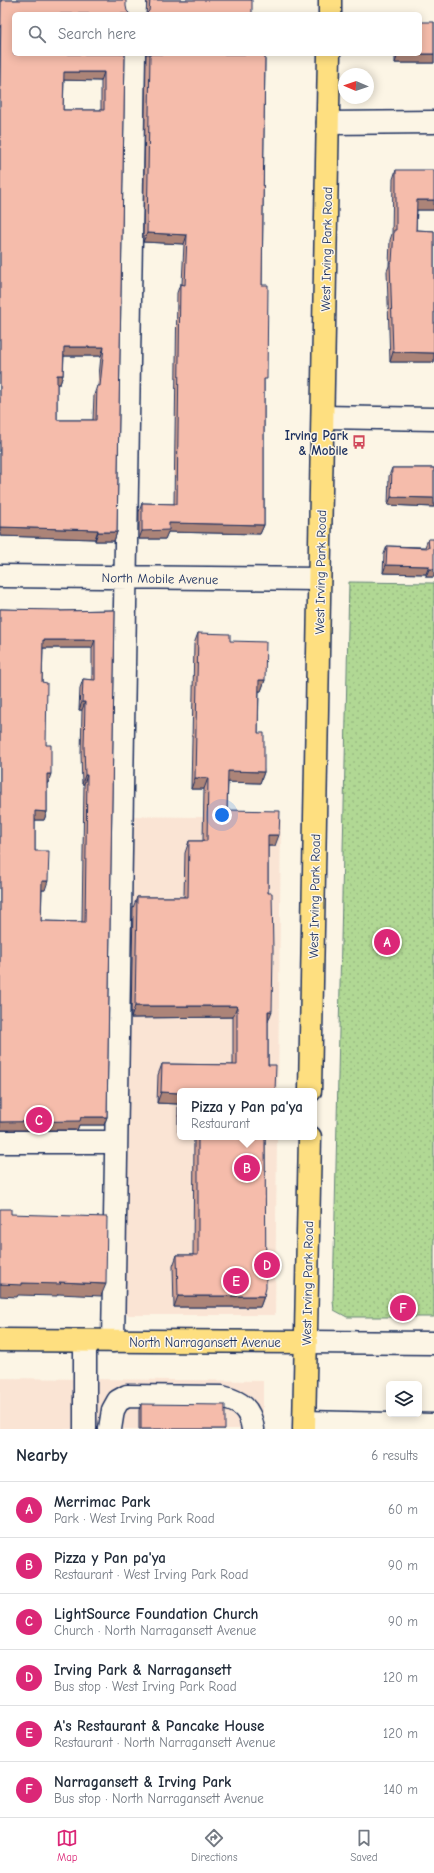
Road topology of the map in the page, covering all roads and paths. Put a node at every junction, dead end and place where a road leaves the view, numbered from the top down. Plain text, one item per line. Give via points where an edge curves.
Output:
1 (135, 0) edge
2 (330, 0) edge
3 (135, 12) edge
4 (330, 12) edge
5 (134, 56) edge
6 (329, 56) edge
7 (434, 122) edge
8 (328, 123) junction
9 (322, 417) junction
10 (434, 419) edge
11 (0, 576) edge
12 (126, 578) junction
13 (319, 579) junction
14 (310, 1088) edge
15 (310, 1140) edge
16 (0, 1142) edge
17 (116, 1142) junction
18 (0, 1340) edge
19 (85, 1341) junction
20 (113, 1341) junction
21 (306, 1342) junction
22 (434, 1343) edge
23 (304, 1425) edge
24 (434, 1425) edge
25 (85, 1429) edge
26 (110, 1429) edge
27 (253, 1429) edge

1 - 3 street
2 - 4 main road
5 - 12 street
6 - 8 main road, West Irving Park Road
7 - 8 street
8 - 9 main road, West Irving Park Road
9 - 10 street
9 - 13 main road, West Irving Park Road
11 - 12 street, North Mobile Avenue
12 - 13 street, North Mobile Avenue
12 - 17 street
13 - 14 main road, West Irving Park Road
15 - 21 main road, West Irving Park Road
16 - 17 street
17 - 20 street
18 - 19 main road, North Narragansett Avenue
19 - 20 main road, North Narragansett Avenue
19 - 25 street
20 - 21 main road, North Narragansett Avenue
21 - 22 street, North Narragansett Avenue
21 - 23 main road, West Irving Park Road
23 - 24 street
26 - 27 street via 113,1410 118,1401 127,1396 143,1396 222,1397 237,1401 247,1409

